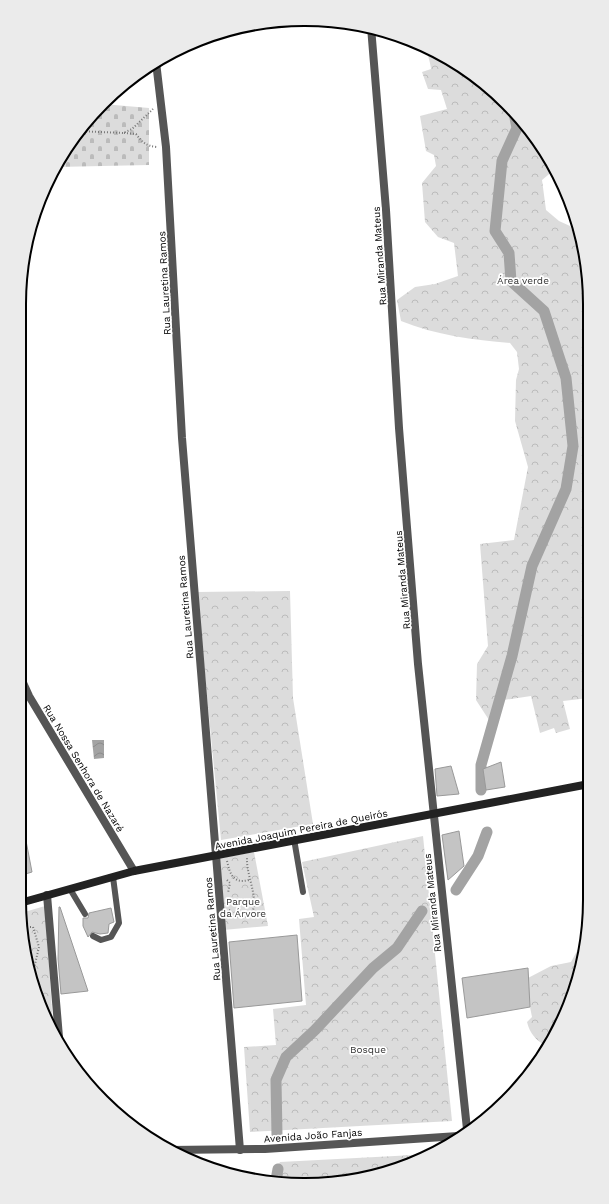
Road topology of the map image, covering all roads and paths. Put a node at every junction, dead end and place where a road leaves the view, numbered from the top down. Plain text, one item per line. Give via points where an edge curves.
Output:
1 (371, 34) edge
2 (157, 68) edge
3 (162, 102) junction
4 (86, 132) edge
5 (123, 133) junction
6 (166, 147) junction
7 (26, 689) edge
8 (583, 785) edge
9 (433, 814) junction
10 (294, 839) junction
11 (248, 849) junction
12 (226, 854) junction
13 (214, 855) junction
14 (134, 871) junction
15 (113, 877) junction
16 (249, 880) junction
17 (70, 889) junction
18 (303, 892) dead end
19 (47, 895) junction
20 (26, 901) edge
21 (220, 907) junction
22 (85, 914) dead end
23 (28, 927) edge
24 (93, 936) dead end
25 (34, 968) edge
26 (58, 1030) edge
27 (467, 1125) edge
28 (451, 1136) edge
29 (240, 1150) junction
30 (191, 1154) edge

1 - 9 street, Rua Miranda Mateus via 418,664
2 - 3 street, Rua Lauretina Ramos
3 - 5 path via 132,129
3 - 6 street, Rua Lauretina Ramos
4 - 5 path
5 - 6 path via 136,134 149,146
6 - 13 street, Rua Lauretina Ramos via 182,438
7 - 14 street, Rua Nossa Senhora de Nazaré
8 - 9 main road, Avenida Joaquim Pereira de Queirós
9 - 10 main road, Avenida Joaquim Pereira de Queirós
9 - 27 street, Rua Miranda Mateus
10 - 11 main road, Avenida Joaquim Pereira de Queirós
10 - 18 lane
11 - 12 main road, Avenida Joaquim Pereira de Queirós
11 - 16 path via 246,869
12 - 13 main road, Avenida Joaquim Pereira de Queirós
12 - 16 path via 229,873 234,879
13 - 14 main road, Avenida Joaquim Pereira de Queirós
13 - 21 street, Rua Lauretina Ramos
14 - 15 main road, Avenida Joaquim Pereira de Queirós
15 - 17 main road, Avenida Joaquim Pereira de Queirós
15 - 24 lane via 118,923 111,937 102,940
16 - 21 path via 254,902 251,915 236,918 232,916 231,911
17 - 19 main road, Avenida Joaquim Pereira de Queirós
17 - 22 lane
19 - 20 main road, Avenida Joaquim Pereira de Queirós
19 - 26 street
21 - 29 street, Rua Lauretina Ramos
23 - 25 path via 33,927 39,946
28 - 29 street, Avenida João Fanjas
29 - 30 street, Avenida João Fanjas

